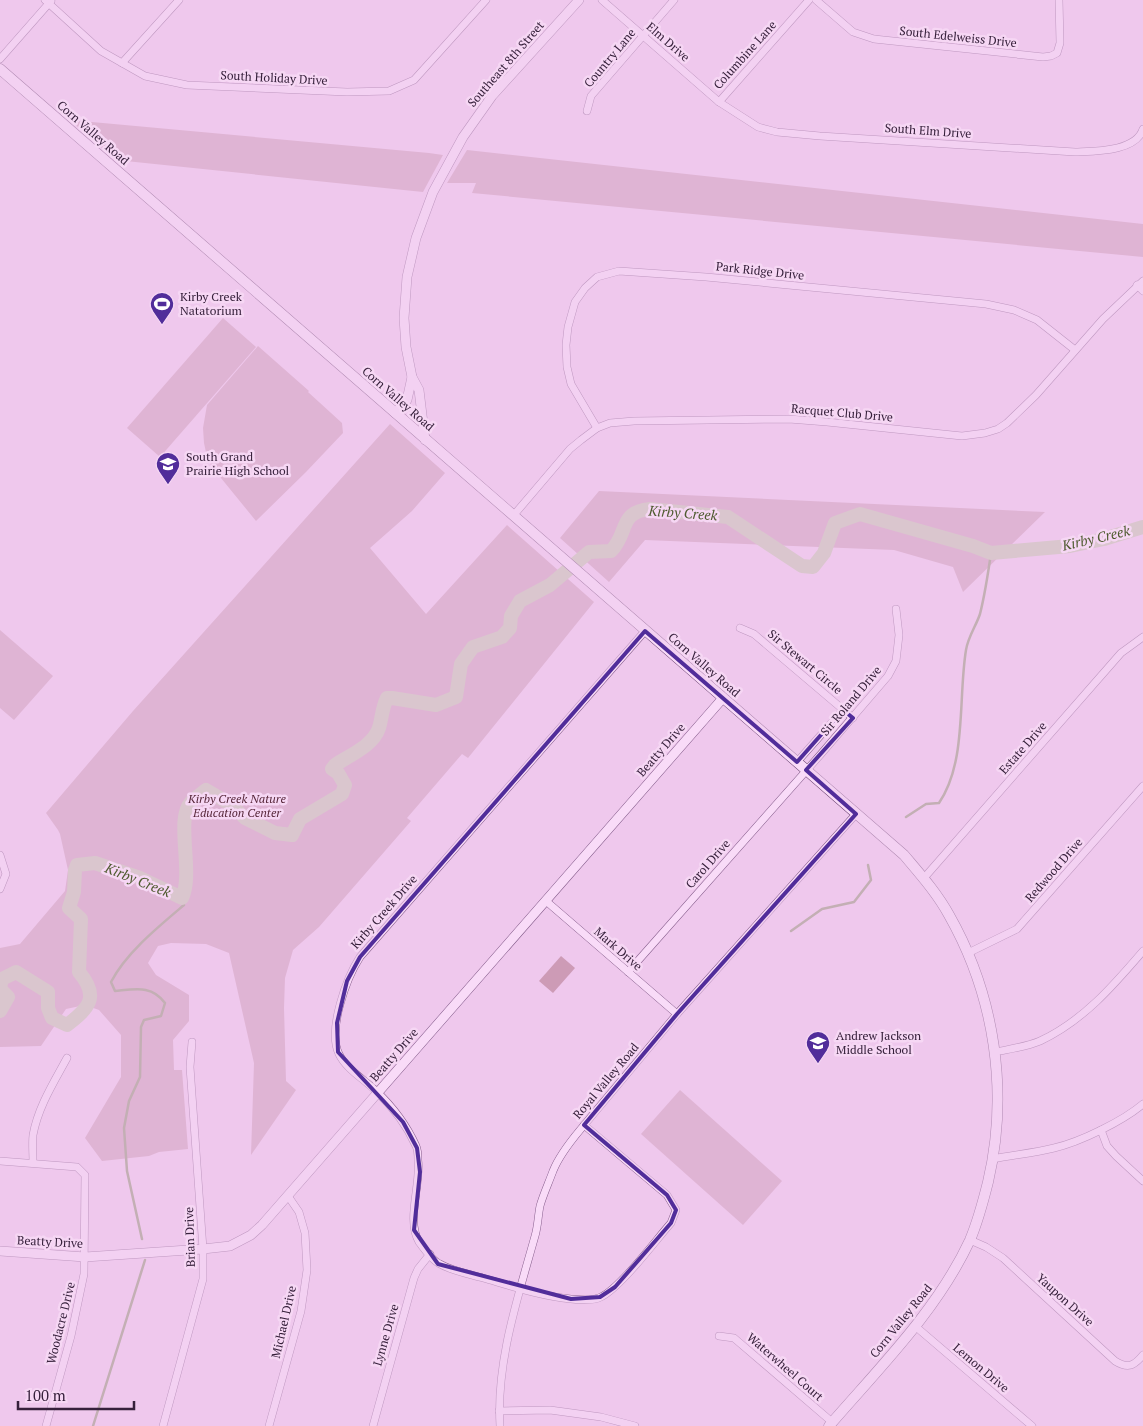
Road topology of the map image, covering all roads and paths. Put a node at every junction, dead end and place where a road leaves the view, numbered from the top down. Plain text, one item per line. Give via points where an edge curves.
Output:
1 (179, 0) edge
2 (486, 0) edge
3 (579, 0) edge
4 (602, 0) edge
5 (674, 0) edge
6 (809, 0) edge
7 (816, 0) edge
8 (1059, 0) edge
9 (48, 1) edge
10 (643, 36) junction
11 (0, 59) edge
12 (122, 63) junction
13 (0, 69) edge
14 (719, 102) junction
15 (586, 111) dead end
16 (1142, 132) edge
17 (1140, 283) edge
18 (1143, 291) edge
19 (1076, 350) junction
20 (412, 377) junction
21 (395, 413) junction
22 (597, 428) junction
23 (425, 440) junction
24 (513, 516) junction
25 (896, 609) dead end
26 (740, 628) dead end
27 (645, 631) junction
28 (1143, 637) edge
29 (723, 698) junction
30 (843, 710) junction
31 (853, 718) junction
32 (797, 762) junction
33 (806, 770) junction
34 (1143, 786) edge
35 (856, 814) junction
36 (0, 855) edge
37 (924, 878) junction
38 (0, 889) edge
39 (546, 901) junction
40 (1143, 951) edge
41 (968, 953) junction
42 (628, 972) junction
43 (677, 1014) junction
44 (192, 1042) dead end
45 (995, 1052) junction
46 (67, 1058) dead end
47 (378, 1092) junction
48 (1143, 1104) edge
49 (584, 1125) junction
50 (1101, 1130) junction
51 (993, 1159) junction
52 (0, 1161) edge
53 (33, 1163) junction
54 (1143, 1181) edge
55 (288, 1196) junction
56 (970, 1240) junction
57 (203, 1249) junction
58 (0, 1251) edge
59 (430, 1254) junction
60 (85, 1257) junction
61 (520, 1288) junction
62 (915, 1326) junction
63 (719, 1336) dead end
64 (1143, 1355) edge
65 (499, 1411) junction
66 (830, 1424) edge
67 (46, 1426) edge
68 (163, 1426) edge
69 (269, 1426) edge
70 (373, 1426) edge
71 (500, 1426) edge
72 (635, 1426) edge
73 (1032, 1426) edge

1 - 12 street
2 - 12 street, South Holiday Drive via 414,80 389,91 187,85 145,76
3 - 20 street, Southeast 8th Street via 492,96 463,137 433,192 416,238 407,277 404,318
4 - 10 street, Elm Drive
5 - 10 street, Country Lane
6 - 14 street, Columbine Lane
7 - 8 street, South Edelweiss Drive via 853,32 874,39 1042,57 1057,53 1060,43
9 - 11 street
9 - 12 street, South Holiday Drive via 101,51
10 - 14 street, Elm Drive
10 - 15 street, Country Lane via 591,96
13 - 21 main road, Corn Valley Road
14 - 16 street, South Elm Drive via 758,127 820,136 1074,152 1126,145
17 - 18 street
17 - 19 street, Racquet Club Drive
19 - 22 street, Racquet Club Drive via 1008,423 985,434 962,436 789,420 634,421
19 - 22 street, Park Ridge Drive via 1037,320 1014,310 986,304 619,271 597,277 584,288 575,302 568,327 567,367 571,384
20 - 21 street, Southeast 8th Street via 407,400
20 - 23 street, Southeast 8th Street via 420,393
21 - 23 main road, Corn Valley Road
22 - 24 street, Racquet Club Drive via 570,449
23 - 24 main road, Corn Valley Road
24 - 27 main road, Corn Valley Road
25 - 31 street, Sir Roland Drive via 899,635 896,662
26 - 30 street, Sir Stewart Circle via 754,634
27 - 29 main road, Corn Valley Road
27 - 47 street, Kirby Creek Drive via 356,963 340,1002 336,1038 338,1052 346,1064
28 - 37 street, Estate Drive via 1121,653
29 - 32 main road, Corn Valley Road
29 - 39 street, Beatty Drive
30 - 31 street, Sir Stewart Circle
30 - 32 street, Sir Roland Drive
31 - 33 street, Sir Roland Drive
32 - 33 main road, Corn Valley Road
33 - 35 main road, Corn Valley Road
33 - 42 street, Carol Drive
34 - 41 street, Redwood Drive via 1017,929
35 - 37 main road, Corn Valley Road via 904,855
35 - 43 street, Royal Valley Road
36 - 38 street via 6,874
37 - 41 main road, Corn Valley Road via 949,914
39 - 42 street, Mark Drive
39 - 47 street, Beatty Drive
40 - 45 street via 1113,985 1074,1021 1038,1041
41 - 45 main road, Corn Valley Road via 984,997
42 - 43 street, Mark Drive
43 - 49 street, Royal Valley Road
44 - 57 street, Brian Drive via 190,1067
45 - 51 main road, Corn Valley Road via 998,1099
46 - 53 street via 36,1121
47 - 55 street, Beatty Drive
47 - 59 street, Kirby Creek Drive via 403,1122 417,1148 420,1172 414,1230
48 - 50 street
49 - 61 street, Royal Valley Road via 554,1169 540,1206
49 - 61 street, Kirby Creek Drive via 667,1195 676,1210 670,1223 615,1287 600,1297 571,1300
50 - 51 street via 1055,1148
50 - 54 street via 1107,1146
51 - 56 main road, Corn Valley Road
52 - 53 street
53 - 60 street, Woodacre Drive via 77,1167 85,1175
55 - 57 street, Beatty Drive via 251,1235 230,1246
55 - 69 street, Michael Drive via 299,1212 305,1233 307,1270 301,1311
56 - 62 main road, Corn Valley Road via 938,1296
56 - 64 street, Yaupon Drive via 1003,1258 1115,1361 1130,1366
57 - 60 street, Beatty Drive
57 - 68 street, Brian Drive via 203,1279
58 - 60 street, Beatty Drive
59 - 61 street, Kirby Creek Drive via 438,1264
59 - 70 street, Lynne Drive via 414,1278
60 - 67 street, Woodacre Drive via 81,1296
61 - 65 street, Royal Valley Road via 503,1363
62 - 66 main road, Corn Valley Road
62 - 73 street, Lemon Drive
63 - 66 street, Waterwheel Court via 734,1338
65 - 71 street, Royal Valley Road
65 - 72 street via 550,1410

